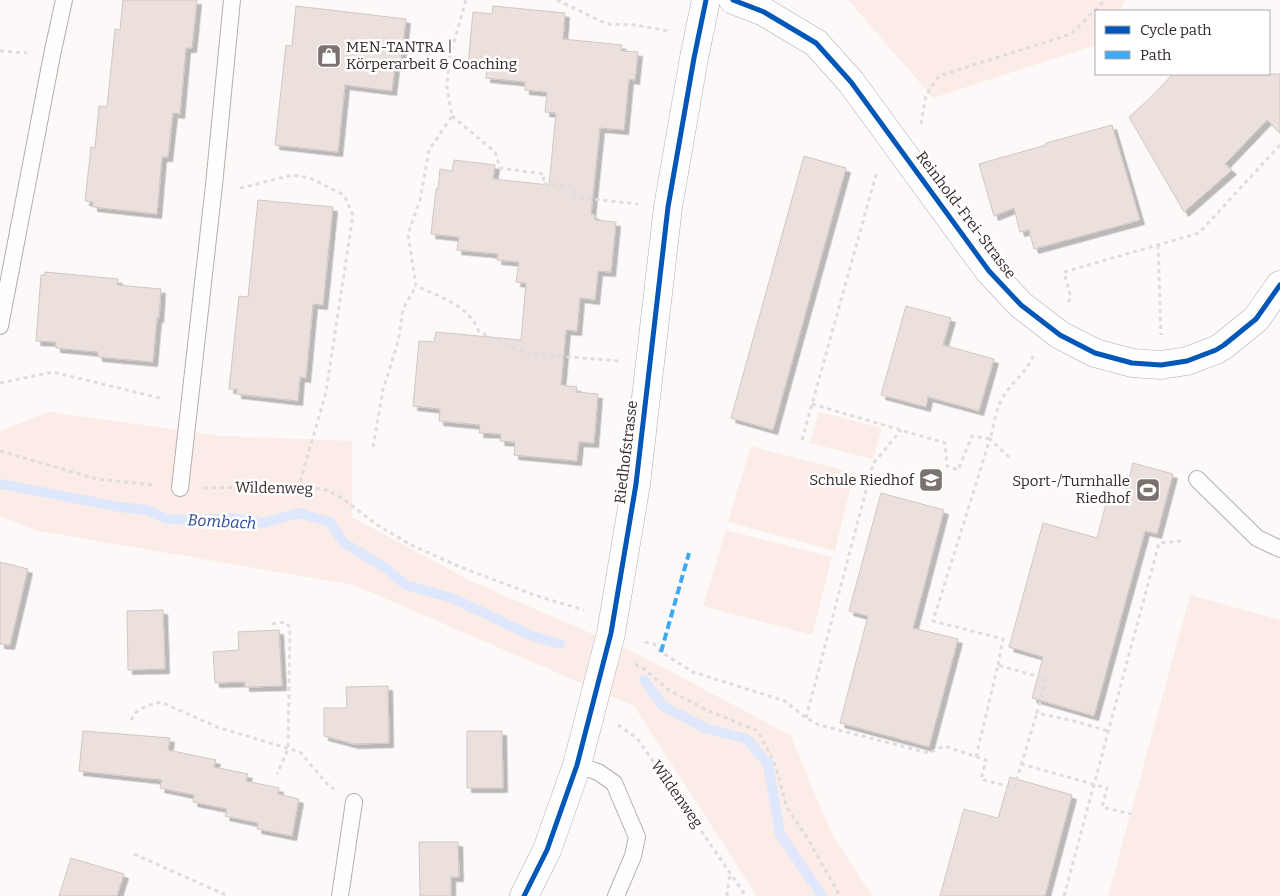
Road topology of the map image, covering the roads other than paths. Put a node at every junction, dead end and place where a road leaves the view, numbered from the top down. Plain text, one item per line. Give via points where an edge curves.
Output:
1 (64, 0) edge
2 (232, 0) edge
3 (706, 0) edge
4 (734, 0) edge
5 (1280, 285) edge
6 (0, 326) edge
7 (1197, 479) dead end
8 (180, 488) road end
9 (1280, 550) edge
10 (577, 765) junction
11 (354, 802) road end
12 (340, 896) edge
13 (524, 896) edge
14 (616, 896) edge

1 - 6 lane
2 - 8 lane
3 - 10 street, Riedhofstrasse via 668,207 636,484 614,616
4 - 5 street, Reinhold-Frei-Strasse via 764,12 816,43 851,82 989,271 1021,305 1060,335 1095,353 1132,363 1160,365 1186,360 1224,345 1256,319
7 - 9 lane via 1257,538
10 - 13 street, Riedhofstrasse via 547,850
10 - 14 lane via 598,772 614,783 636,836 634,856
11 - 12 lane

